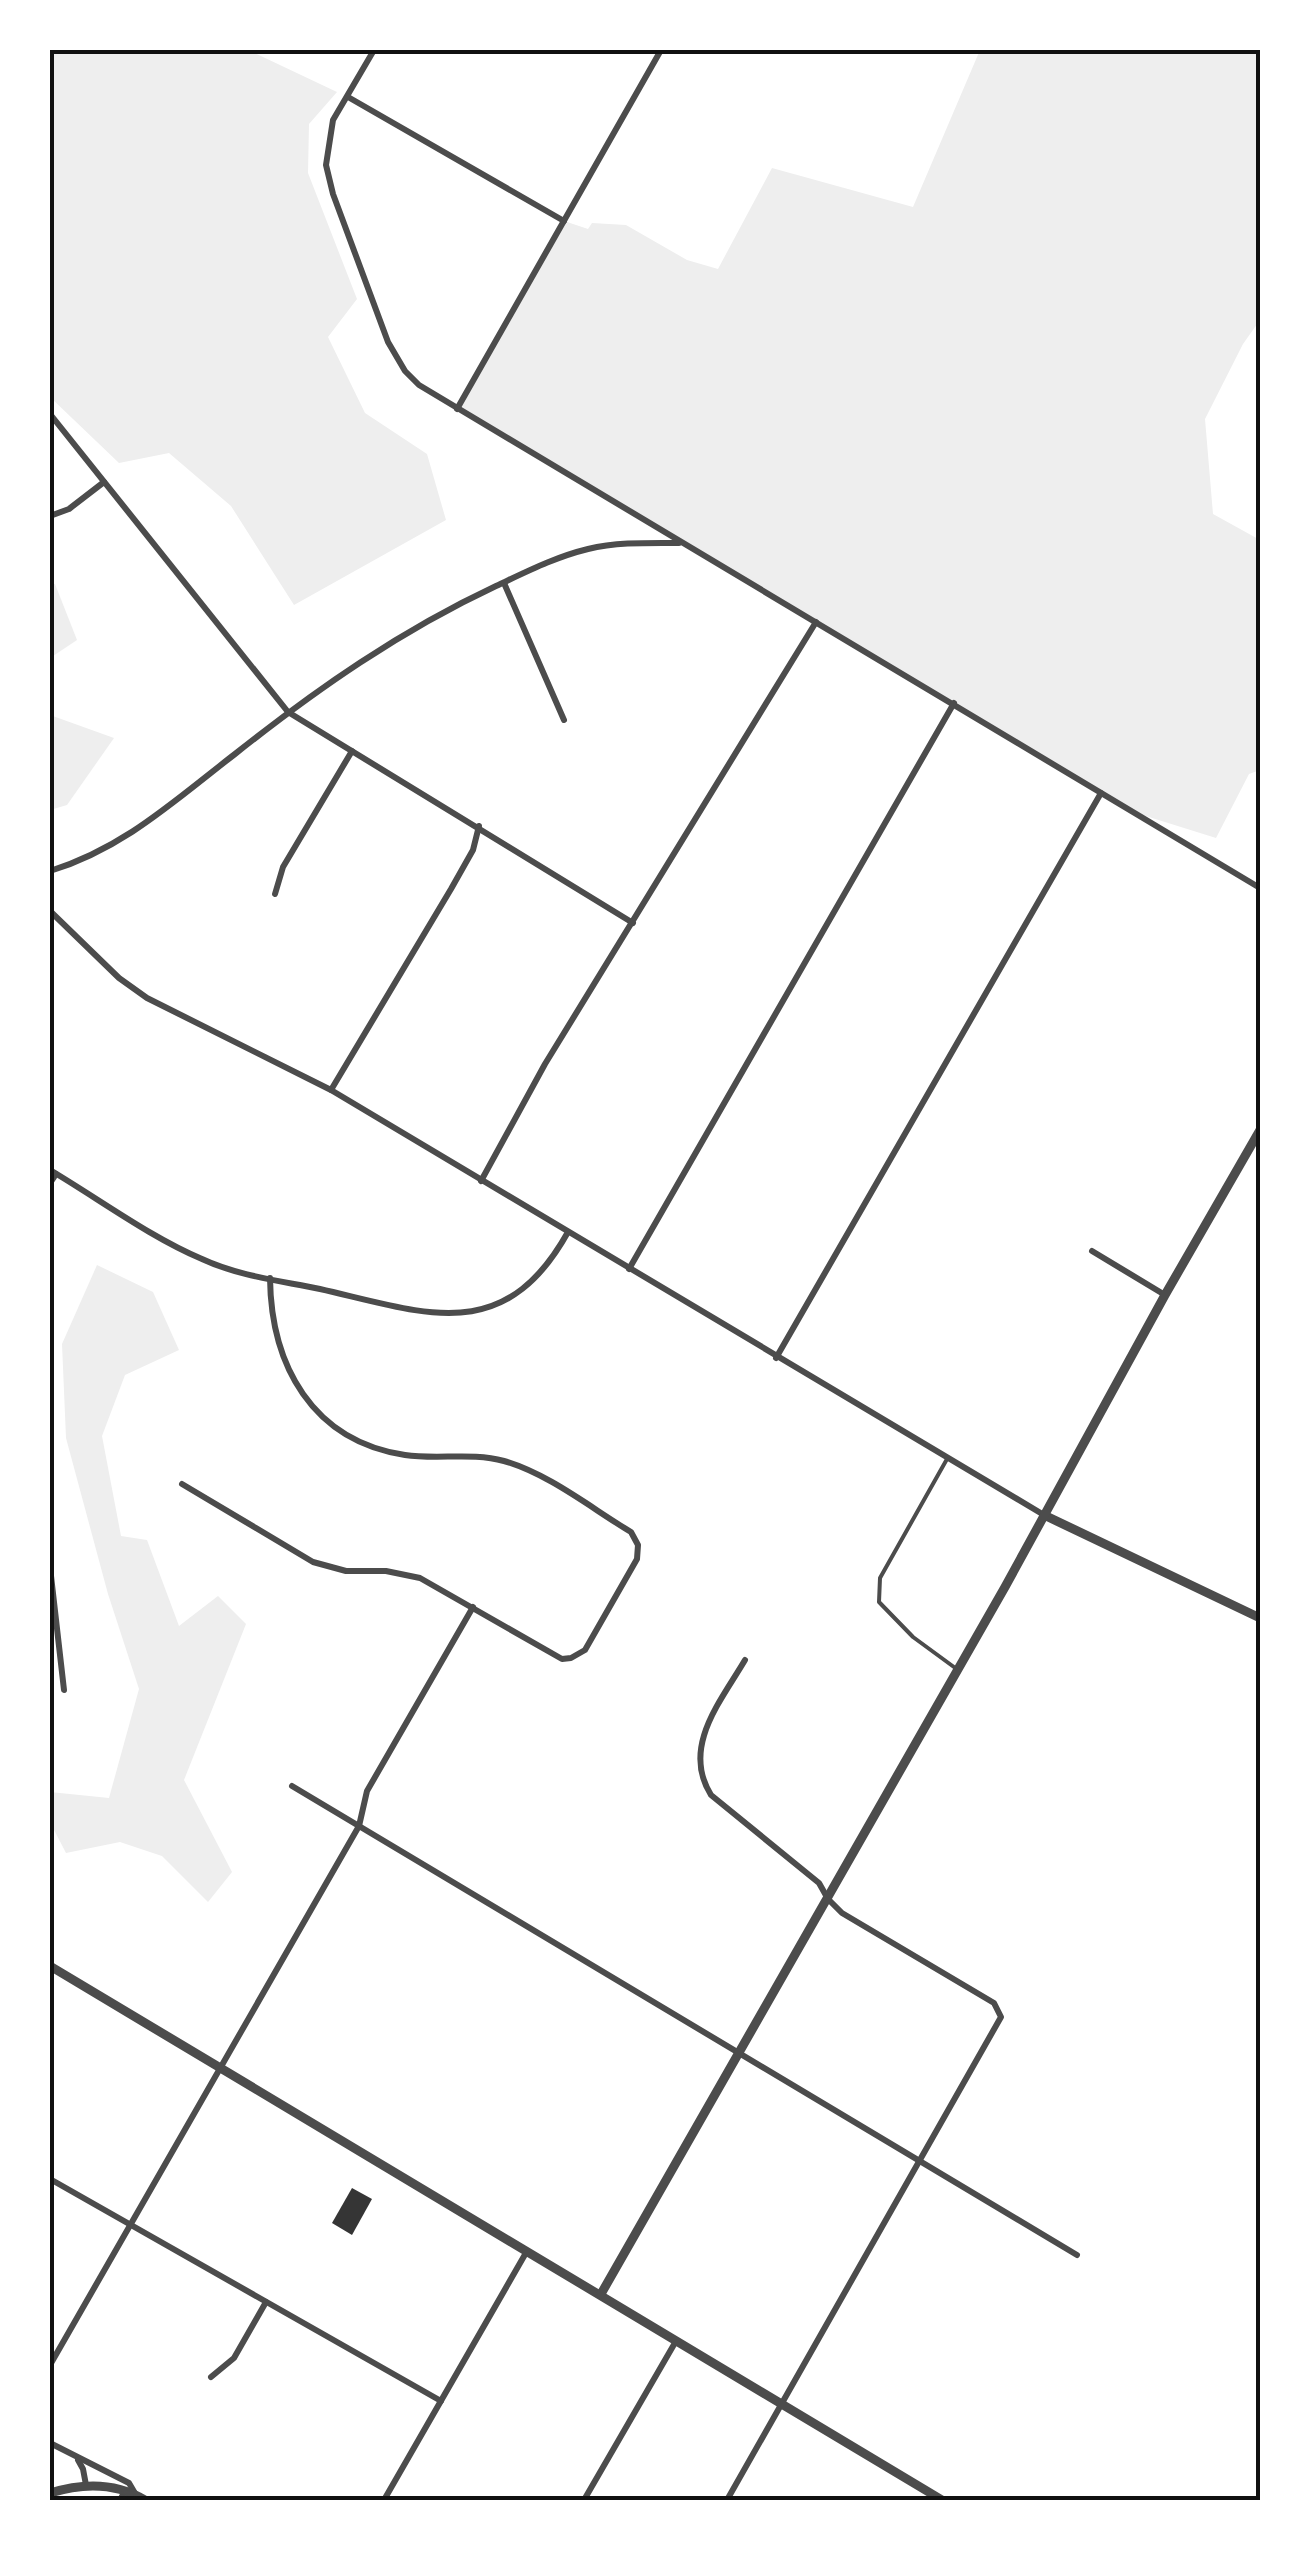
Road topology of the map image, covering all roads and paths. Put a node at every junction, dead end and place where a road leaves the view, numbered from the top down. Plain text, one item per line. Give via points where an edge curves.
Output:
1 (374, 50) edge
2 (661, 50) edge
3 (348, 97) junction
4 (564, 221) junction
5 (456, 410) junction
6 (50, 414) edge
7 (104, 482) junction
8 (50, 516) edge
9 (680, 543) junction
10 (504, 583) junction
11 (816, 622) junction
12 (954, 703) junction
13 (288, 712) junction
14 (564, 720) dead end
15 (352, 751) junction
16 (1101, 793) junction
17 (478, 826) junction
18 (50, 872) edge
19 (1260, 888) edge
20 (275, 894) dead end
21 (50, 911) edge
22 (633, 922) junction
23 (331, 1090) junction
24 (1260, 1130) edge
25 (53, 1172) edge
26 (481, 1181) junction
27 (50, 1183) edge
28 (568, 1232) junction
29 (1092, 1252) dead end
30 (629, 1269) junction
31 (270, 1278) junction
32 (1165, 1295) junction
33 (776, 1358) junction
34 (946, 1458) junction
35 (182, 1484) dead end
36 (1044, 1515) junction
37 (50, 1568) edge
38 (52, 1599) edge
39 (472, 1607) junction
40 (1260, 1618) edge
41 (745, 1660) dead end
42 (958, 1670) junction
43 (64, 1690) dead end
44 (292, 1786) dead end
45 (359, 1826) junction
46 (828, 1899) junction
47 (50, 1966) edge
48 (740, 2054) junction
49 (220, 2068) junction
50 (920, 2161) junction
51 (50, 2179) edge
52 (131, 2225) junction
53 (527, 2251) junction
54 (1077, 2255) dead end
55 (601, 2294) junction
56 (266, 2302) junction
57 (677, 2340) junction
58 (50, 2365) edge
59 (211, 2377) dead end
60 (441, 2401) junction
61 (781, 2405) junction
62 (50, 2443) edge
63 (77, 2459) junction
64 (86, 2485) junction
65 (50, 2493) edge
66 (122, 2495) edge
67 (141, 2498) edge
68 (384, 2500) edge
69 (584, 2500) edge
70 (727, 2500) edge
71 (942, 2500) edge

1 - 3 street
2 - 4 street
3 - 4 street
3 - 5 street via 333,120 328,180 404,371
4 - 5 street
5 - 9 street
6 - 7 street
7 - 8 street
7 - 13 street
9 - 10 street via 590,549
9 - 11 street
10 - 13 street via 409,630
10 - 14 street
11 - 12 street
11 - 22 street
12 - 16 street
12 - 30 street
13 - 15 street
13 - 18 street via 133,834
15 - 17 street
15 - 20 street via 283,868
16 - 19 street
16 - 33 street
17 - 22 street
17 - 23 street via 473,850
21 - 23 street via 147,998
22 - 26 street
23 - 26 street
24 - 32 street
25 - 27 street
25 - 31 street via 197,1257
26 - 28 street
28 - 30 street
28 - 31 street via 525,1288 494,1306 459,1314 428,1314
29 - 32 street
30 - 33 street
31 - 39 street via 286,1366 332,1424 387,1451 505,1462 630,1532 638,1545 585,1650 571,1658 554,1656
32 - 36 street
33 - 34 street
34 - 36 street
34 - 42 lane via 880,1578 879,1602
35 - 39 street via 313,1562 406,1574
36 - 40 street
36 - 42 street
37 - 38 street
38 - 43 street
39 - 45 street via 367,1791
41 - 46 street via 704,1731 702,1776 718,1802 819,1884
42 - 46 street
44 - 45 street
45 - 48 street
45 - 49 street
46 - 48 street
46 - 50 street via 1000,2012 999,2025
47 - 49 street
48 - 50 street
48 - 55 street
49 - 52 street
49 - 53 street
50 - 54 street
50 - 61 street
51 - 52 street
52 - 56 street
52 - 58 street
53 - 55 street
53 - 60 street
55 - 57 street
56 - 59 street via 234,2358
56 - 60 street
57 - 61 street
57 - 69 street
60 - 68 street
61 - 70 street
61 - 71 street
62 - 63 street
63 - 64 street
63 - 67 street via 129,2483
64 - 65 street
64 - 66 street
66 - 67 street

